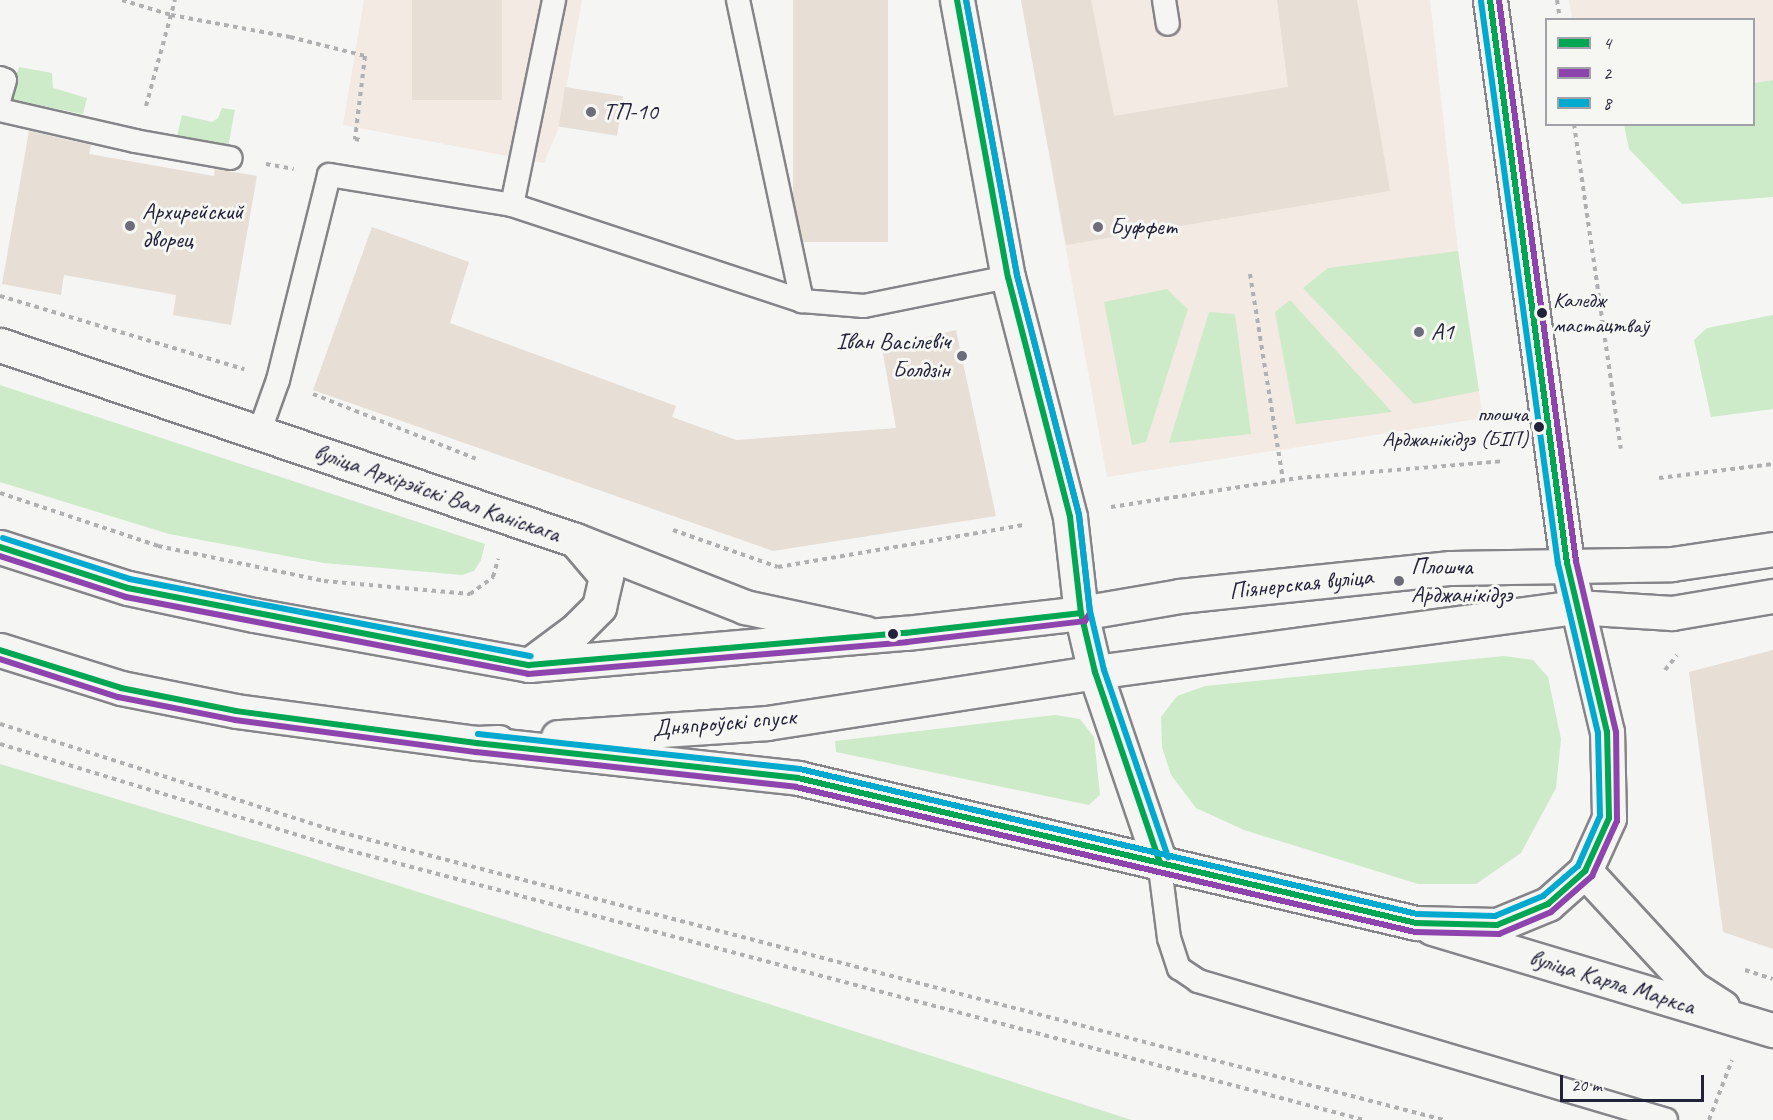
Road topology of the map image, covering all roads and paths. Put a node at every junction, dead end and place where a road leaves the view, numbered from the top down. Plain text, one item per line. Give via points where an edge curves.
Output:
1 (122, 0) edge
2 (175, 0) edge
3 (554, 0) edge
4 (738, 0) edge
5 (957, 0) edge
6 (1164, 0) edge
7 (1490, 0) edge
8 (1557, 0) edge
9 (171, 15) junction
10 (1560, 18) edge
11 (1168, 24) dead end
12 (0, 78) edge
13 (0, 98) edge
14 (0, 110) edge
15 (1574, 126) edge
16 (135, 141) junction
17 (366, 141) dead end
18 (230, 158) joint
19 (329, 175) junction
20 (512, 205) junction
21 (1250, 274) dead end
22 (1008, 277) junction
23 (802, 301) junction
24 (0, 345) edge
25 (259, 433) junction
26 (1621, 449) dead end
27 (1503, 461) dead end
28 (1773, 464) edge
29 (1659, 478) dead end
30 (1283, 481) junction
31 (1110, 508) dead end
32 (575, 540) junction
33 (0, 547) edge
34 (1773, 549) edge
35 (1567, 564) junction
36 (1773, 596) edge
37 (1576, 608) junction
38 (1080, 613) junction
39 (874, 635) junction
40 (0, 650) edge
41 (529, 665) junction
42 (1095, 672) junction
43 (0, 724) edge
44 (477, 743) junction
45 (0, 744) edge
46 (1159, 860) junction
47 (1585, 871) junction
48 (1416, 924) junction
49 (1759, 1026) edge
50 (1732, 1059) dead end
51 (1364, 1120) edge
52 (1444, 1120) edge
53 (1666, 1120) edge
54 (1709, 1120) edge

1 - 9 path
2 - 9 path
3 - 20 lane
4 - 23 lane
5 - 22 main road
6 - 11 lane
7 - 35 main road
8 - 10 path
9 - 16 path
9 - 17 path via 290,37 364,56 355,139
12 - 13 lane via 5,80
14 - 16 lane
15 - 26 path
16 - 18 lane
18 - 19 path
19 - 20 lane
19 - 25 lane via 278,380
20 - 23 lane
21 - 30 path
22 - 23 lane via 864,306
22 - 38 main road via 1070,517
24 - 25 main road, вуліца Архірэйскі Вал Каніскага
25 - 32 main road, вуліца Архірэйскі Вал Каніскага
27 - 30 path
28 - 29 path
30 - 31 path
32 - 39 main road, вуліца Архірэйскі Вал Каніскага via 745,608
32 - 41 main road via 606,576 599,607 576,630
33 - 41 main road via 128,588
34 - 35 main road, Піянерская вуліца via 1672,564
35 - 37 main road
35 - 38 main road, Піянерская вуліца via 1451,568 1179,596
36 - 37 main road via 1672,612
37 - 42 main road
37 - 47 main road via 1607,732 1609,818
38 - 39 main road
38 - 42 main road
39 - 41 main road
40 - 44 main road, Дняпроўскі спуск via 121,688 190,702
42 - 44 main road, Дняпроўскі спуск via 767,723
42 - 46 main road
43 - 52 path via 332,830
44 - 46 main road via 798,778
45 - 51 path via 340,848
46 - 48 main road
46 - 53 lane via 1169,938 1179,968 1198,981
47 - 48 main road via 1548,904 1497,925
47 - 49 main road via 1693,988
48 - 49 main road, вуліца Карла Маркса
50 - 54 path

